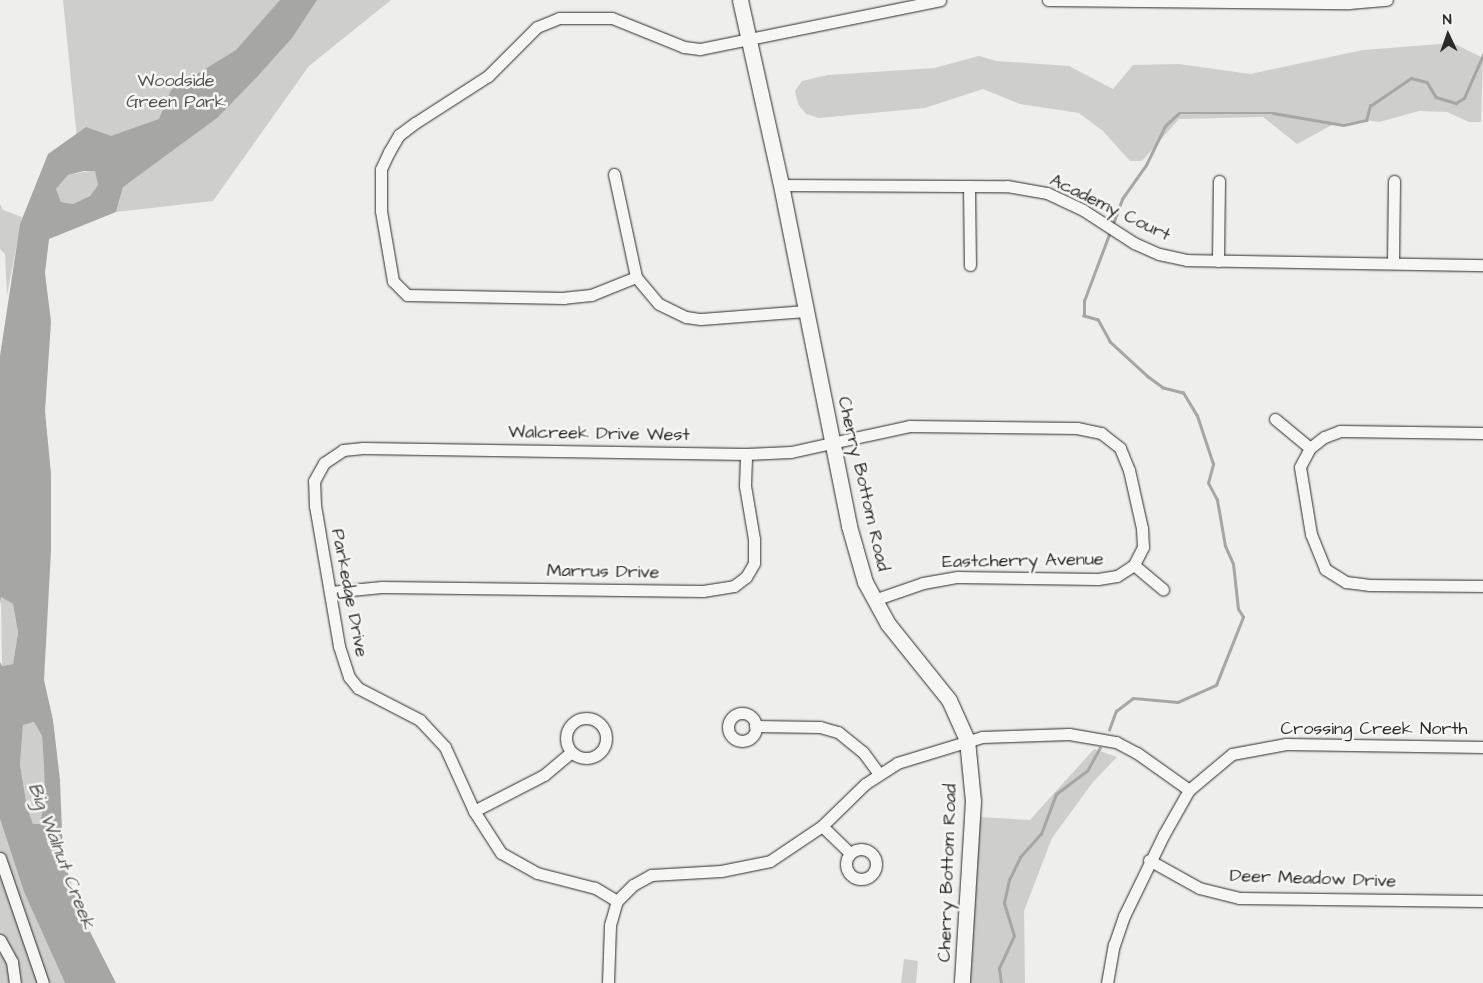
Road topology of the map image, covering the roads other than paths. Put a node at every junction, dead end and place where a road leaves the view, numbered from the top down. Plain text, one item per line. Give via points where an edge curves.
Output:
1 (740, 0) edge
2 (940, 0) edge
3 (1048, 0) edge
4 (1387, 0) edge
5 (750, 41) junction
6 (614, 174) dead end
7 (1218, 181) dead end
8 (1394, 181) dead end
9 (781, 185) junction
10 (969, 186) junction
11 (1218, 261) junction
12 (1392, 263) junction
13 (1483, 264) edge
14 (970, 265) dead end
15 (636, 277) junction
16 (806, 311) junction
17 (1275, 419) dead end
18 (1483, 433) edge
19 (832, 442) junction
20 (363, 448) joint
21 (1310, 448) junction
22 (746, 454) junction
23 (1134, 565) junction
24 (1483, 586) edge
25 (1163, 589) dead end
26 (330, 592) junction
27 (874, 600) junction
28 (755, 726) dead end
29 (967, 740) junction
30 (1483, 747) edge
31 (571, 752) dead end
32 (879, 774) junction
33 (1189, 790) junction
34 (474, 811) junction
35 (822, 826) junction
36 (850, 853) dead end
37 (0, 858) edge
38 (1149, 860) junction
39 (617, 901) junction
40 (1483, 901) edge
41 (0, 940) edge
42 (15, 983) edge
43 (43, 983) edge
44 (608, 983) edge
45 (962, 983) edge
46 (1107, 983) edge

1 - 5 main road, Cherry Bottom Road
2 - 5 street
3 - 4 street via 1349,3
5 - 9 main road, Cherry Bottom Road
5 - 15 street via 700,49 684,47 640,26 612,18 559,18 537,27 488,76 399,135 381,169 381,211 393,281 400,290 414,295 564,298 591,295
6 - 15 street
7 - 11 street
8 - 12 street
9 - 10 street, Academy Court
9 - 16 main road, Cherry Bottom Road
10 - 11 street, Academy Court via 1007,186 1047,193 1159,254 1187,260
10 - 14 street
11 - 12 street, Academy Court
12 - 13 street, Academy Court
15 - 16 street via 658,304 686,317 716,319
16 - 19 main road, Cherry Bottom Road
17 - 21 street
18 - 21 street via 1340,432 1324,437
19 - 22 street, Walcreek Drive West via 791,452
19 - 23 street, Walcreek Drive West via 930,425 1077,428 1101,432 1120,448 1129,470 1142,528 1142,547
19 - 27 main road, Cherry Bottom Road via 849,526 865,582
20 - 22 street, Walcreek Drive West
20 - 26 street, Parkedge Drive via 344,450 324,462 314,481 315,506
21 - 24 street via 1300,467 1302,489 1311,534 1325,569 1346,582 1370,585
22 - 26 street, Marrus Drive via 745,486 754,539 754,563 746,577 734,586 704,591 382,587
23 - 25 street
23 - 27 street, Eastcherry Avenue via 1117,576 1098,579 957,577 923,583
26 - 34 street, Parkedge Drive via 339,646 349,677 358,688 420,720 445,747
27 - 29 main road, Cherry Bottom Road via 888,624 949,700
28 - 32 street via 820,726 838,732 863,752
29 - 32 street via 897,763
29 - 33 street via 1016,733 1097,737 1137,753
29 - 45 main road, Cherry Bottom Road via 973,801
30 - 33 street, Crossing Creek North via 1286,744 1232,754
31 - 34 street via 544,775
32 - 35 street
33 - 38 street
34 - 39 street, Parkedge Drive via 501,853 536,873 595,888
35 - 36 street
35 - 39 street via 770,861 721,871 651,875
37 - 43 street
38 - 40 street, Deer Meadow Drive via 1199,888 1239,898
38 - 46 street via 1114,945
39 - 44 street via 610,925
41 - 42 street via 12,962

